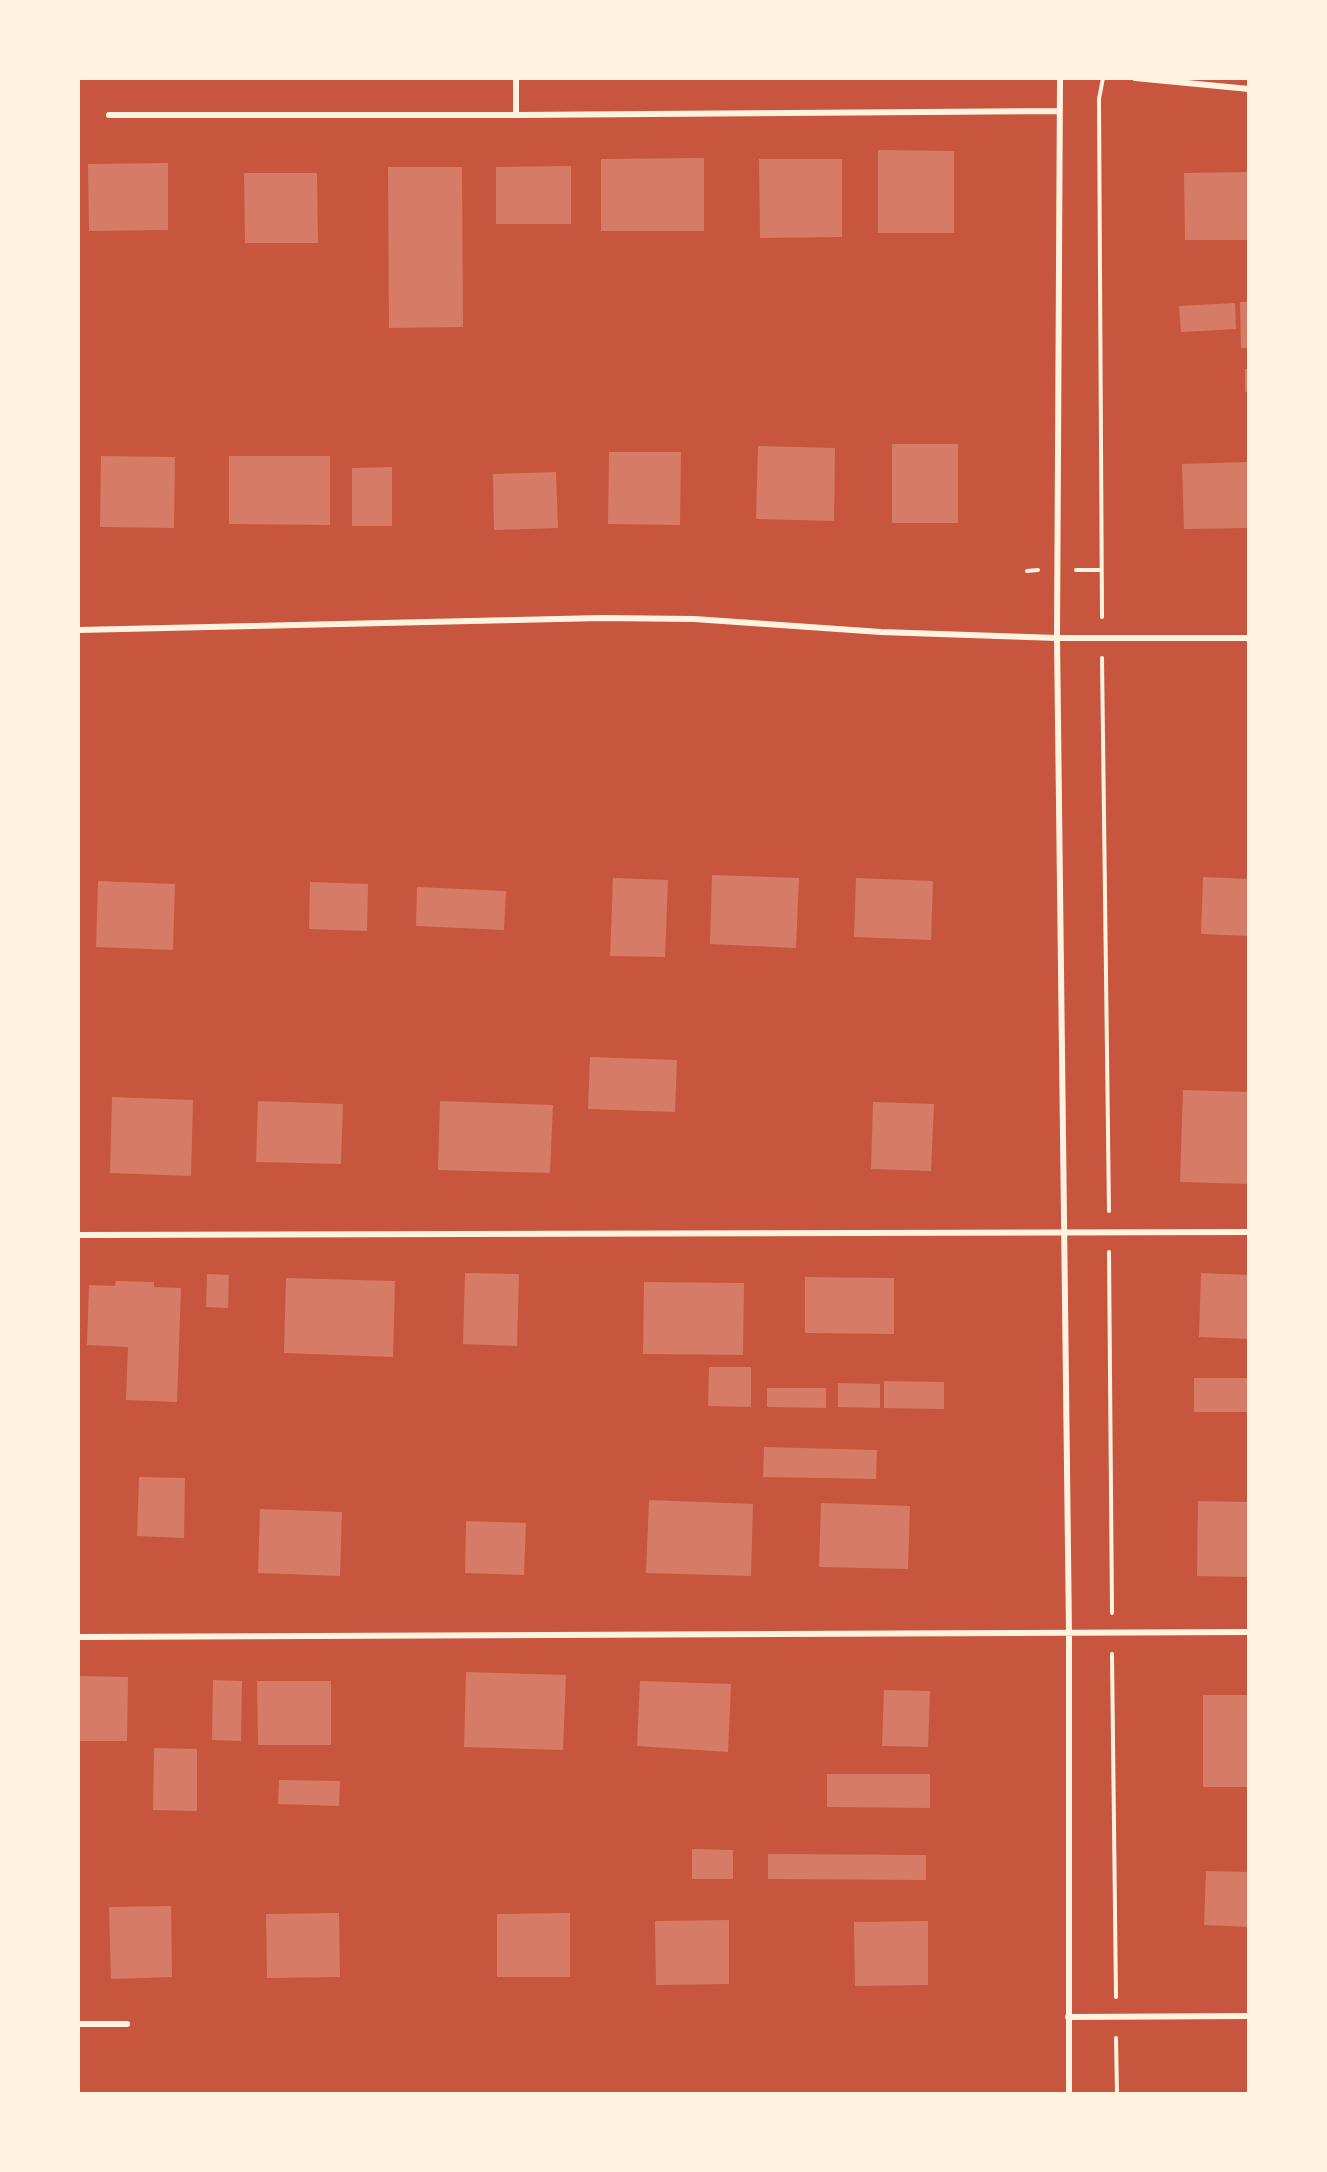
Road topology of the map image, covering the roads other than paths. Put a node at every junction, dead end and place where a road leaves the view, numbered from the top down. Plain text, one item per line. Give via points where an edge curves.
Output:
1 (516, 78) edge
2 (1060, 78) edge
3 (1135, 78) edge
4 (1249, 89) edge
5 (1059, 111) junction
6 (110, 115) dead end
7 (516, 115) junction
8 (78, 630) edge
9 (1057, 638) junction
10 (1249, 638) edge
11 (1249, 1232) edge
12 (1065, 1233) junction
13 (78, 1235) edge
14 (1249, 1632) edge
15 (1069, 1633) junction
16 (78, 1636) edge
17 (1249, 2016) edge
18 (1068, 2017) junction
19 (78, 2024) edge
20 (127, 2024) dead end
21 (1069, 2094) edge

1 - 7 street
2 - 5 street
3 - 4 street
5 - 7 street
5 - 9 street
6 - 7 street
8 - 9 street via 603,618 694,619 881,632
9 - 10 street
9 - 12 street
11 - 12 street
12 - 13 street
12 - 15 street
14 - 15 street
15 - 16 street
15 - 18 street
17 - 18 street
18 - 21 street
19 - 20 street

